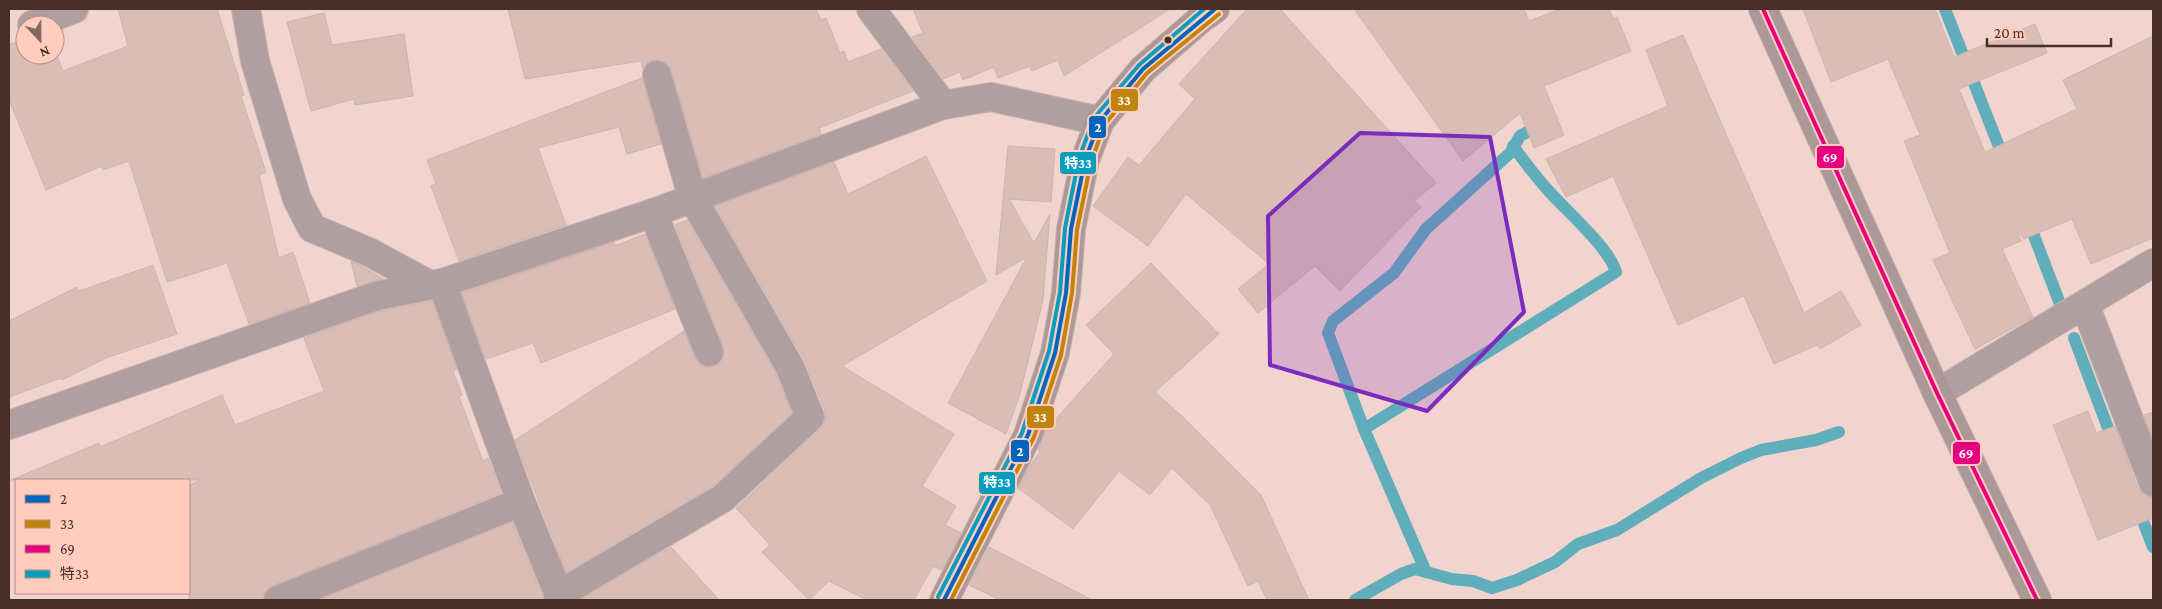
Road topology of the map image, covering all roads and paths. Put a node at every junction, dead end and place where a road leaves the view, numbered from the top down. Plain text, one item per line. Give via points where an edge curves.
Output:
1 (74, 9) edge
2 (246, 9) edge
3 (871, 9) edge
4 (1215, 9) edge
5 (1763, 9) edge
6 (58, 15) edge
7 (657, 75) dead end
8 (943, 105) junction
9 (1100, 121) junction
10 (694, 199) junction
11 (653, 214) junction
12 (2153, 263) edge
13 (436, 284) junction
14 (2085, 305) junction
15 (709, 352) dead end
16 (1936, 394) junction
17 (9, 425) edge
18 (2153, 482) edge
19 (521, 502) junction
20 (560, 598) edge
21 (278, 600) edge
22 (944, 600) edge
23 (2037, 600) edge

1 - 6 street
2 - 13 street via 255,61 297,200 312,228
3 - 8 street
4 - 9 main road via 1143,69
5 - 16 main road
7 - 10 street
8 - 9 street via 991,97
8 - 10 street
9 - 22 main road via 1085,160 1071,229 1066,293 1055,353 1028,435
10 - 11 street
10 - 20 street via 790,367 810,417 723,498
11 - 13 street
11 - 15 street
12 - 14 street
13 - 17 street via 376,296
13 - 19 street
14 - 16 street
14 - 18 street
16 - 23 main road
19 - 20 street
19 - 21 street

